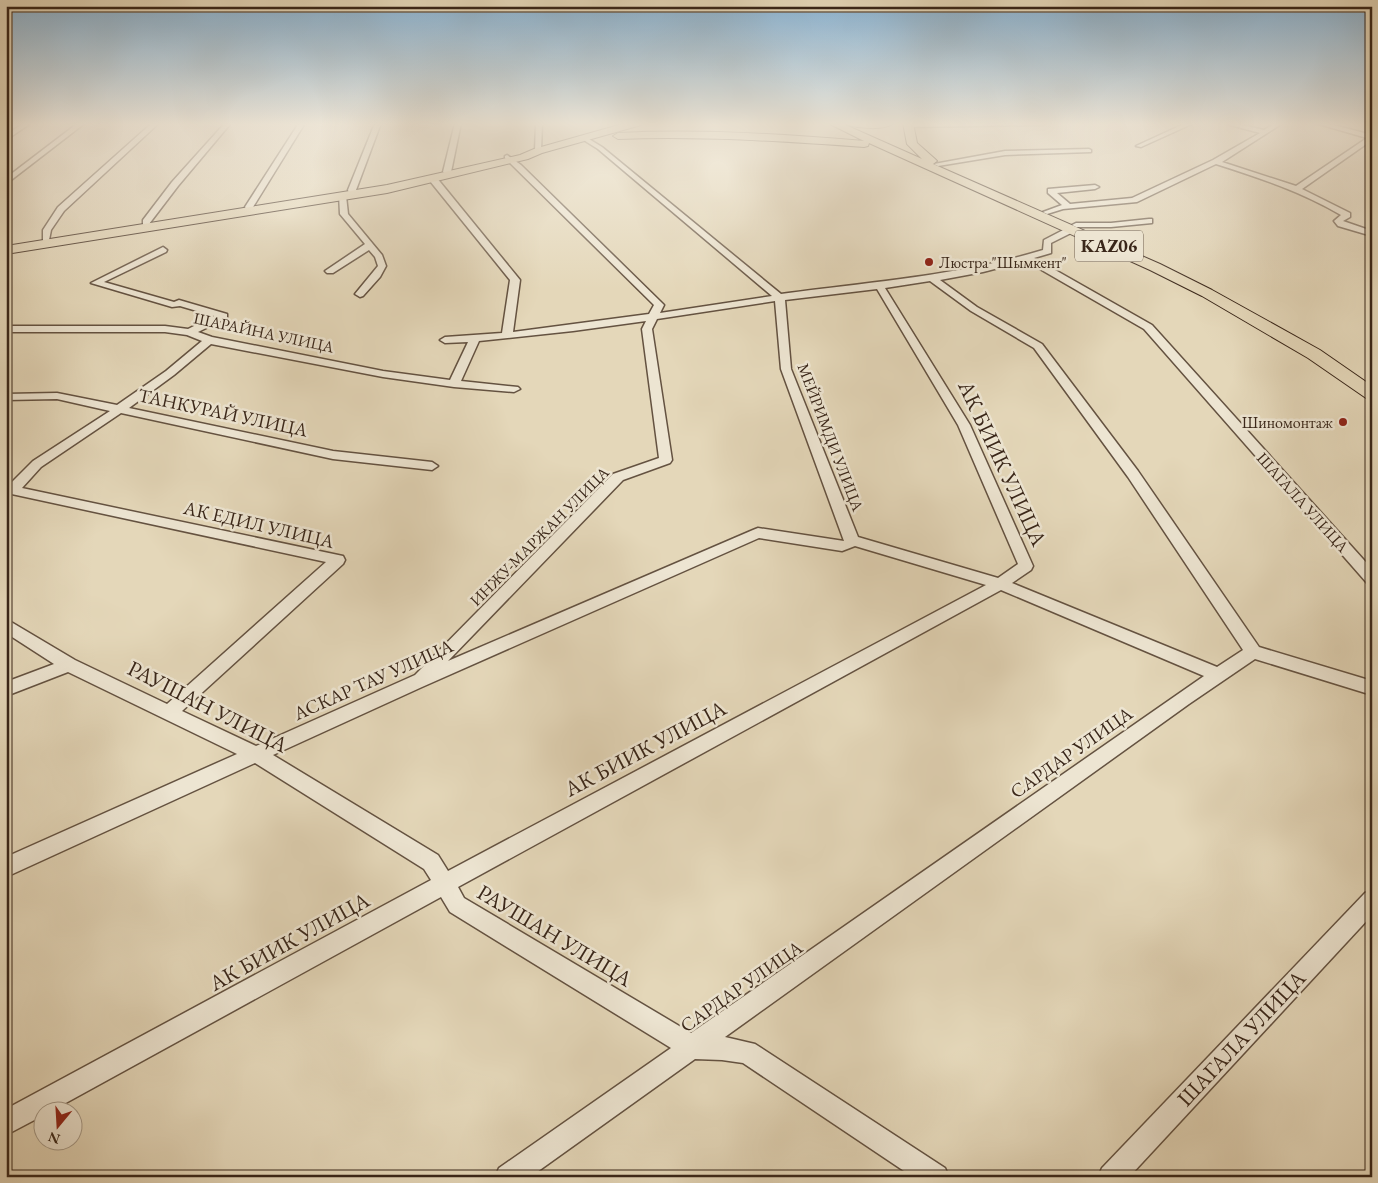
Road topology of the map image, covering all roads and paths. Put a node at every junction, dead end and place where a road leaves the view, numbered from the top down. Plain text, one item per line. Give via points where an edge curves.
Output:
1 (96, 178) edge
2 (180, 178) edge
3 (265, 178) edge
4 (355, 178) edge
5 (419, 178) edge
6 (436, 178) edge
7 (529, 178) edge
8 (636, 178) edge
9 (965, 178) edge
10 (967, 178) edge
11 (1181, 178) edge
12 (1267, 178) edge
13 (1312, 178) edge
14 (433, 179) junction
15 (1095, 187) dead end
16 (1298, 188) junction
17 (349, 194) junction
18 (249, 207) junction
19 (1069, 207) junction
20 (1047, 212) junction
21 (1149, 221) dead end
22 (146, 222) junction
23 (1074, 227) junction
24 (1371, 233) edge
25 (46, 238) junction
26 (370, 245) junction
27 (6, 248) edge
28 (163, 250) dead end
29 (1027, 258) junction
30 (330, 271) dead end
31 (933, 279) junction
32 (879, 285) junction
33 (360, 294) dead end
34 (780, 298) junction
35 (654, 317) junction
36 (6, 329) edge
37 (189, 332) junction
38 (507, 336) junction
39 (475, 338) junction
40 (209, 340) junction
41 (445, 340) dead end
42 (454, 384) junction
43 (1372, 386) edge
44 (514, 389) dead end
45 (1372, 394) edge
46 (6, 397) edge
47 (120, 409) junction
48 (432, 466) dead end
49 (852, 540) junction
50 (1372, 579) edge
51 (1000, 584) junction
52 (6, 625) edge
53 (1253, 652) junction
54 (69, 665) junction
55 (1219, 675) junction
56 (416, 682) junction
57 (1372, 688) edge
58 (6, 689) edge
59 (169, 712) junction
60 (257, 755) junction
61 (6, 868) edge
62 (444, 884) junction
63 (1372, 900) edge
64 (692, 1047) junction
65 (6, 1123) edge
66 (508, 1177) edge
67 (936, 1177) edge
68 (1111, 1177) edge

1 - 25 street via 62,209 47,230
2 - 22 street
3 - 18 street
4 - 17 street
5 - 17 highway, KАZ06
6 - 14 highway, KАZ06
7 - 35 street, ИНЖУ-МАРЖАН УЛИЦА via 659,306
8 - 34 street
9 - 23 highway, KАZ06
10 - 20 highway, KАZ06
11 - 19 street via 1134,200
12 - 16 street
13 - 16 street
14 - 17 highway, KАZ06
14 - 38 street via 515,280
15 - 19 street via 1051,191
16 - 24 street via 1347,215 1338,221 1341,224
17 - 18 highway, KАZ06
17 - 26 street via 344,214
17 - 27 highway, KАZ06
18 - 22 highway, KАZ06
19 - 20 street
20 - 23 highway, KАZ06
21 - 23 street
22 - 25 highway, KАZ06
23 - 29 street via 1047,242 1048,251
23 - 43 highway, KАZ06 via 1161,265 1246,308
23 - 45 highway, KАZ06 via 1264,324
25 - 27 highway, KАZ06
26 - 30 street
26 - 33 street via 382,266
28 - 37 street via 96,283 223,316
29 - 31 street
29 - 50 street, ШАГАЛА УЛИЦА via 1148,327
31 - 32 street
31 - 53 street via 974,309 1038,346 1133,474
32 - 34 street
32 - 51 street, АК БИИК УЛИЦА via 964,425 1026,566
34 - 35 street
34 - 49 street, МЕЙРИМДИ УЛИЦА via 786,369
35 - 38 street
35 - 56 street, ИНЖУ-МАРЖАН УЛИЦА via 646,328 666,460 618,477
36 - 37 street, ШАРАЙНА УЛИЦА via 165,329
37 - 40 street, ШАРАЙНА УЛИЦА
38 - 39 street
39 - 41 street
39 - 42 street
40 - 42 street, ШАРАЙНА УЛИЦА via 384,374
40 - 47 street
42 - 44 street, ШАРАЙНА УЛИЦА
46 - 47 street, ТАНКУРАЙ УЛИЦА via 57,396
47 - 48 street, ТАНКУРАЙ УЛИЦА via 333,455
47 - 59 street, АК ЕДИЛ УЛИЦА via 37,464 12,490 338,560
49 - 51 street
49 - 56 street, АСКАР ТАУ УЛИЦА via 842,546 758,533
51 - 55 street
51 - 62 street, АК БИИК УЛИЦА
52 - 54 street, РАУШАН УЛИЦА
53 - 55 street, САРДАР УЛИЦА
53 - 57 street
54 - 58 street
54 - 59 street, РАУШАН УЛИЦА
55 - 64 street, САРДАР УЛИЦА
56 - 60 street, АСКАР ТАУ УЛИЦА
59 - 60 street, РАУШАН УЛИЦА
60 - 61 street, АСКАР ТАУ УЛИЦА
60 - 62 street, РАУШАН УЛИЦА via 431,862
62 - 64 street, РАУШАН УЛИЦА via 457,905
62 - 65 street, АК БИИК УЛИЦА
63 - 68 street, ШАГАЛА УЛИЦА
64 - 66 street, САРДАР УЛИЦА
64 - 67 street, РАУШАН УЛИЦА via 747,1052

